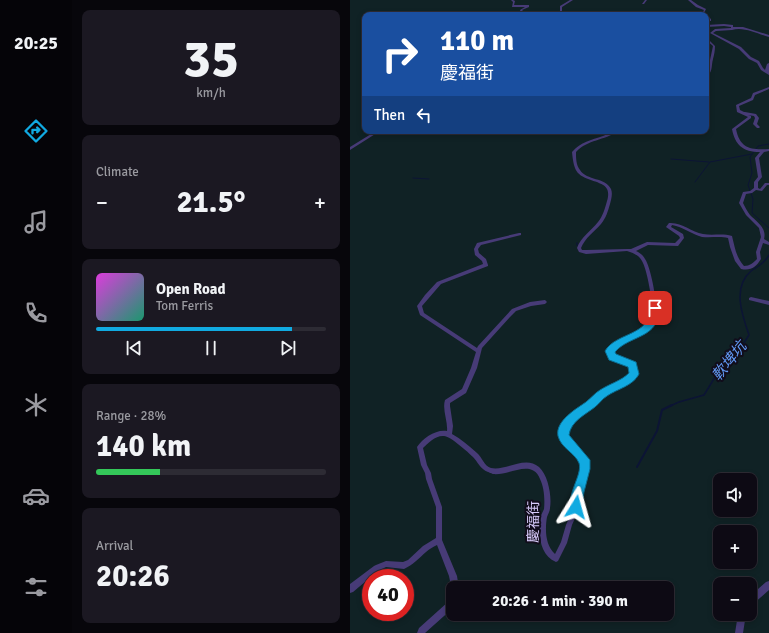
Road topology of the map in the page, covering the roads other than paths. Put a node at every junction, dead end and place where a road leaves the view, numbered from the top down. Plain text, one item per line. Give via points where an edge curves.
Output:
1 (512, 0) edge
2 (572, 0) edge
3 (646, 0) edge
4 (690, 0) edge
5 (643, 3) dead end
6 (522, 12) edge
7 (561, 12) edge
8 (704, 12) edge
9 (709, 25) edge
10 (733, 28) junction
11 (769, 36) edge
12 (709, 41) edge
13 (767, 55) dead end
14 (769, 59) edge
15 (769, 64) edge
16 (709, 71) edge
17 (768, 73) edge
18 (769, 88) edge
19 (744, 113) junction
20 (758, 127) dead end
21 (373, 134) edge
22 (610, 134) edge
23 (600, 137) junction
24 (614, 139) dead end
25 (350, 149) edge
26 (763, 150) junction
27 (769, 150) edge
28 (769, 184) edge
29 (756, 188) junction
30 (519, 234) dead end
31 (762, 240) junction
32 (768, 243) edge
33 (632, 251) junction
34 (751, 299) dead end
35 (545, 302) dead end
36 (769, 303) edge
37 (478, 351) junction
38 (449, 435) junction
39 (439, 540) junction
40 (454, 581) edge
41 (769, 585) edge
42 (350, 589) edge
43 (757, 595) edge
44 (446, 609) edge
45 (741, 621) edge
46 (421, 633) edge
47 (739, 633) edge

1 - 6 street via 513,6 528,6 521,10
2 - 7 street via 561,7
3 - 5 street
4 - 8 street via 705,10
9 - 10 street via 728,25
10 - 11 street via 743,28
10 - 17 street via 711,32 740,48
12 - 16 street via 714,46
13 - 14 street
15 - 17 street
18 - 19 street via 754,94 752,99 737,106 738,111
19 - 20 street via 755,115 755,124
19 - 26 street via 750,117 734,129 740,145 754,151
21 - 25 street
22 - 23 street
23 - 24 street
23 - 33 street via 582,145 574,152 578,170 589,179 606,185 610,194 606,213 588,233 579,248 581,251 590,252
26 - 27 street
26 - 29 street via 757,158 760,177 756,182
28 - 29 street via 761,190
29 - 31 street via 744,194 741,203 747,214 761,228
30 - 37 street via 479,244 476,248 477,254 486,265 439,283 419,306 422,314
31 - 32 street
31 - 33 street via 758,252 759,259 755,265 748,268 743,268 738,261 730,237 700,235 676,224 668,227 681,235 682,238 676,245 647,243
33 - 38 street, 慶福街 via 641,256 650,273 655,316 647,328 610,351 612,357 633,364 634,374 573,416 565,426 564,436 582,457 585,469 576,507 556,559 545,549 546,490 538,469 532,466 494,471 487,469 475,455
34 - 36 street
35 - 37 street via 514,310
37 - 38 street via 464,391 447,402 446,408 452,428
38 - 39 street via 442,433 428,438 420,447 439,507
39 - 40 street
39 - 42 street via 424,548 404,566 386,564 376,568
41 - 43 street
44 - 46 street
45 - 47 street

